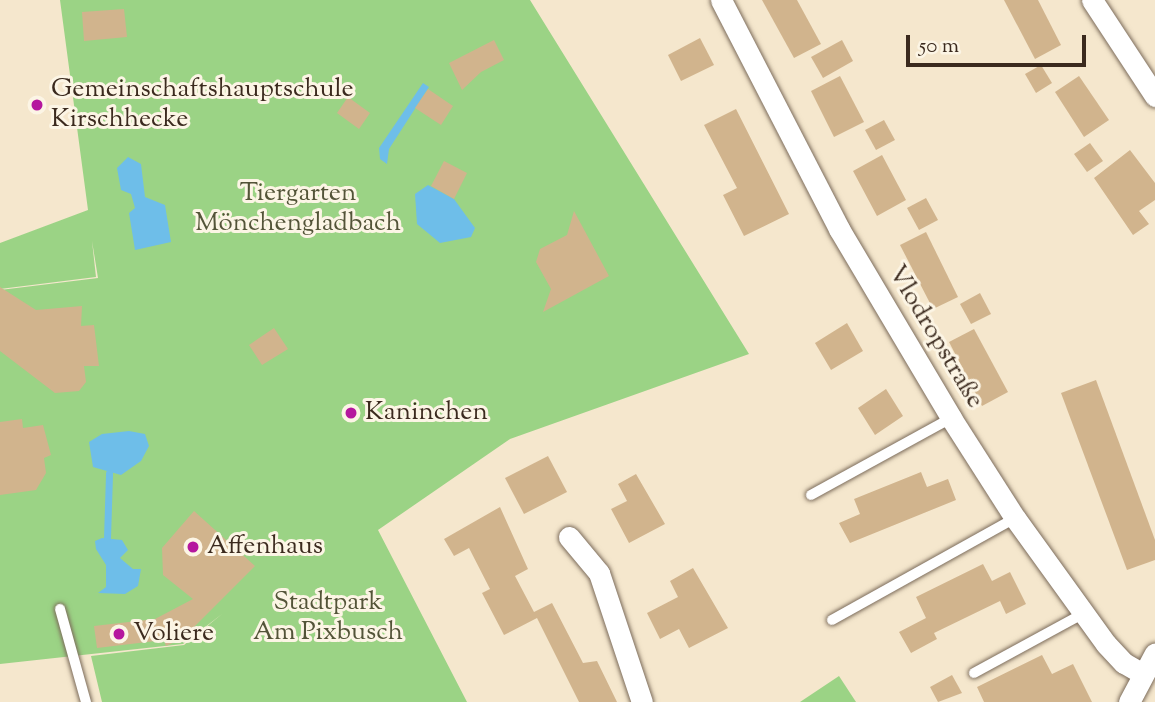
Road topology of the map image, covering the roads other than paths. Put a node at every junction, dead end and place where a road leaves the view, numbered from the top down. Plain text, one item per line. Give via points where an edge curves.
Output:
1 (721, 0) edge
2 (1092, 0) edge
3 (1155, 96) edge
4 (951, 418) junction
5 (811, 495) dead end
6 (1015, 518) junction
7 (569, 537) dead end
8 (60, 609) dead end
9 (1084, 613) junction
10 (832, 620) dead end
11 (1155, 653) edge
12 (974, 673) dead end
13 (1143, 674) junction
14 (86, 702) edge
15 (642, 702) edge
16 (1129, 702) edge

1 - 4 street, Vlodropstraße via 839,229
2 - 3 street
4 - 5 lane
4 - 6 street, Vlodropstraße
6 - 9 street, Vlodropstraße
6 - 10 lane
7 - 15 street via 599,573
8 - 14 lane
9 - 12 lane
9 - 13 street, Vlodropstraße via 1124,663
11 - 13 street
13 - 16 street

